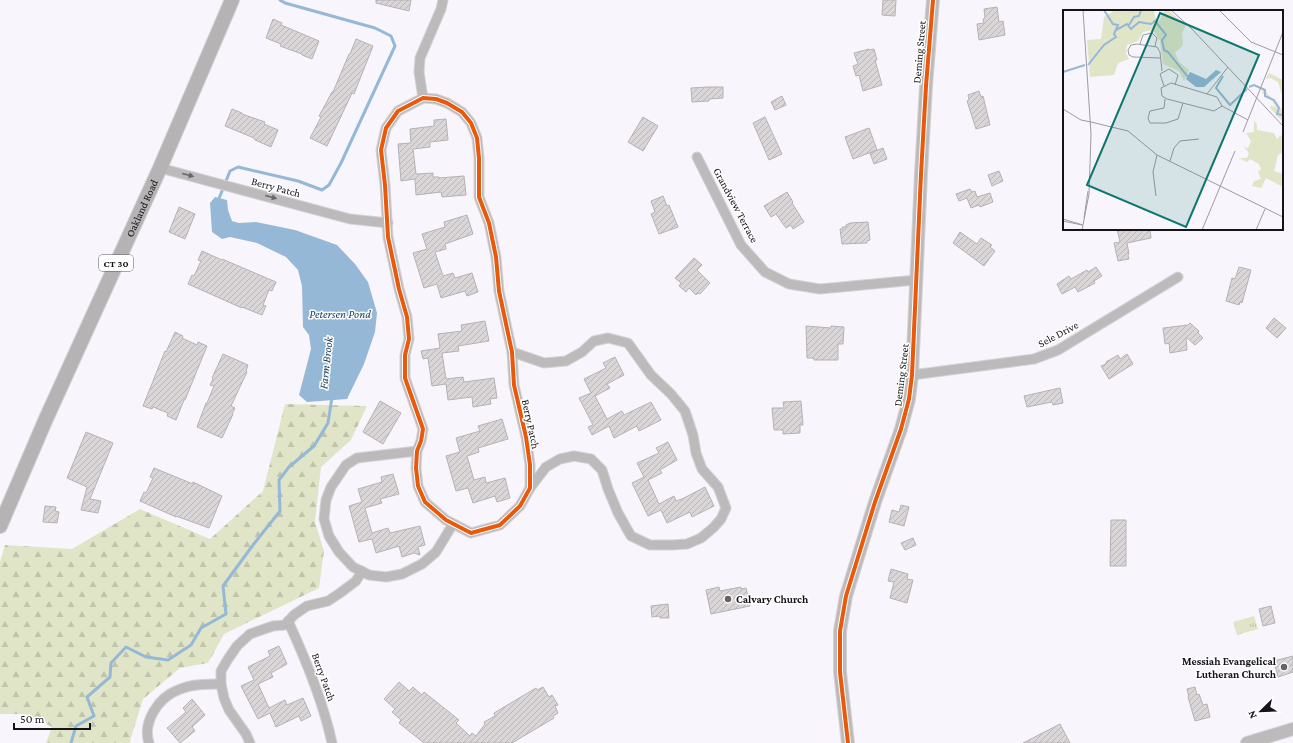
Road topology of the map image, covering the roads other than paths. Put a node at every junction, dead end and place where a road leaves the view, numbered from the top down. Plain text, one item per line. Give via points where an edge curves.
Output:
1 (232, 0) edge
2 (443, 0) edge
3 (933, 0) edge
4 (423, 98) junction
5 (697, 157) dead end
6 (160, 168) junction
7 (388, 223) junction
8 (1178, 277) dead end
9 (916, 280) junction
10 (512, 352) junction
11 (912, 375) junction
12 (417, 451) junction
13 (530, 488) junction
14 (453, 524) junction
15 (0, 526) edge
16 (362, 571) junction
17 (288, 621) junction
18 (222, 684) junction
19 (1293, 729) edge
20 (149, 743) edge
21 (250, 743) edge
22 (332, 743) edge
23 (848, 743) edge
24 (1246, 743) edge

1 - 6 main road, Oakland Road / CT 30
2 - 4 street via 420,58 418,72
3 - 9 street, Deming Street
4 - 7 street, Berry Patch via 398,111 386,128 381,150
4 - 10 street, Berry Patch via 436,99 462,112 477,138 479,197 489,223 496,257 499,292
5 - 9 street, Grandview Terrace via 741,245 765,272 789,284 820,289
6 -> 7 street, Berry Patch via 350,219
6 - 15 main road, Oakland Road / CT 30
7 - 12 street, Berry Patch via 388,237 397,282 407,317 409,339 405,355 405,378 423,429
8 - 11 street, Sele Drive via 1058,350 1034,359
9 - 11 street, Deming Street
10 - 13 street, Berry Patch via 514,385 530,465
10 - 13 street, Berry Patch via 544,363 566,361 582,352 594,340 608,338 628,343 651,375 685,411 702,469 718,487 726,508 713,528 701,538 686,544 650,545 631,536 618,513 602,470 591,459 574,456 560,459 546,467
11 - 23 street, Deming Street via 901,430 875,502 846,596 840,631 840,672
12 - 14 street, Berry Patch via 418,486 424,502
12 - 16 street via 357,458 346,465 330,487 324,519 330,536 339,552 353,567
13 - 14 street, Berry Patch via 520,506 500,525 471,533
14 - 16 street via 436,552 422,564 402,574 386,577 369,575
16 - 17 street via 356,581 340,593 328,601 307,606
17 - 18 street via 250,634 228,659 222,671
17 - 22 street, Berry Patch via 307,664
18 - 20 street via 185,688 168,696 157,706 150,720
18 - 21 street via 229,710
19 - 24 street

